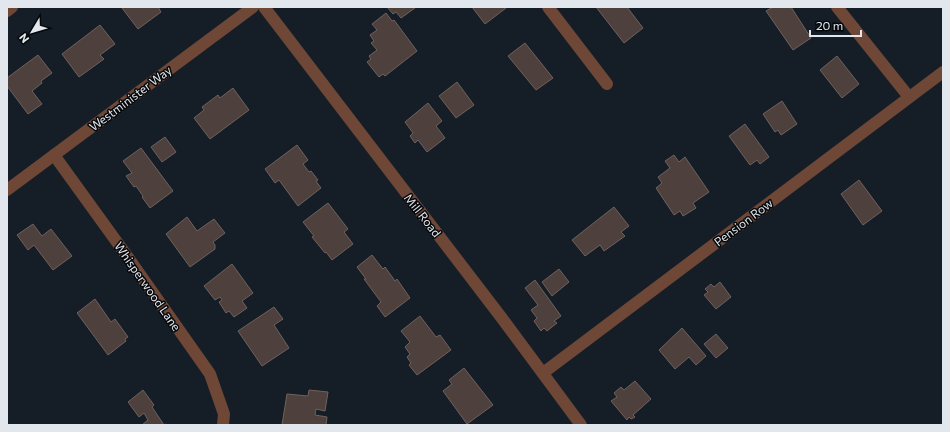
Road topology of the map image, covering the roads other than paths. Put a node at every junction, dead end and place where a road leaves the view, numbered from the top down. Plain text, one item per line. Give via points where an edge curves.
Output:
1 (12, 7) edge
2 (253, 7) edge
3 (264, 7) edge
4 (548, 7) edge
5 (837, 7) edge
6 (7, 10) edge
7 (943, 72) edge
8 (607, 84) dead end
9 (909, 97) junction
10 (54, 155) junction
11 (7, 190) edge
12 (542, 372) junction
13 (223, 425) edge
14 (581, 425) edge

1 - 6 street
2 - 10 street, Westminister Way
3 - 12 street, Mill Road
4 - 8 street
5 - 9 street
7 - 9 street, Pension Row
9 - 12 street, Pension Row
10 - 11 street, Westminister Way
10 - 13 street, Whisperwood Lane via 210,374 224,414
12 - 14 street, Mill Road

